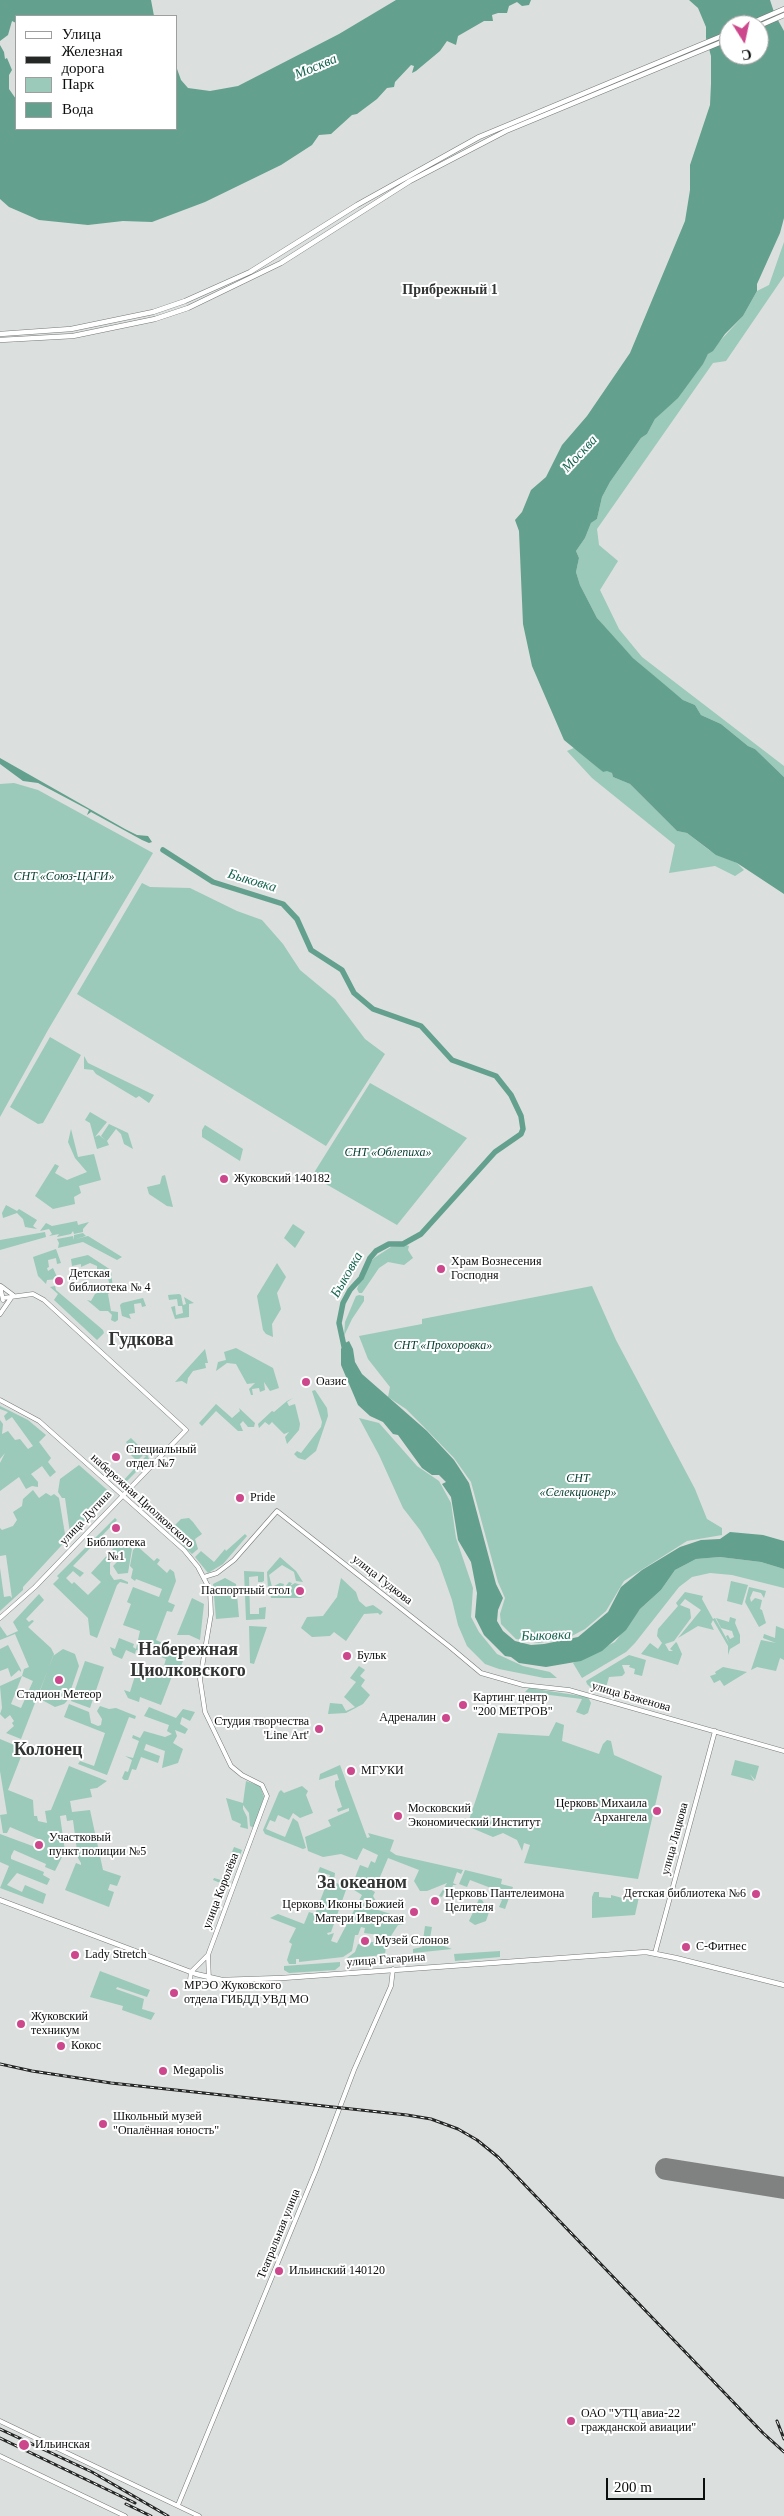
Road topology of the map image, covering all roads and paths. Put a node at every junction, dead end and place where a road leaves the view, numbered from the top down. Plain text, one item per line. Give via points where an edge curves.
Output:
1 (784, 9) edge
2 (784, 15) edge
3 (769, 16) edge
4 (769, 22) edge
5 (719, 37) edge
6 (719, 43) edge
7 (589, 92) junction
8 (0, 334) edge
9 (0, 340) edge
10 (0, 1285) edge
11 (15, 1296) junction
12 (3, 1298) junction
13 (1, 1312) edge
14 (0, 1400) edge
15 (121, 1496) junction
16 (204, 1577) junction
17 (0, 1618) edge
18 (473, 1668) joint
19 (715, 1731) junction
20 (784, 1751) edge
21 (253, 1834) joint
22 (0, 1900) edge
23 (654, 1953) junction
24 (208, 1955) junction
25 (196, 1966) junction
26 (208, 1969) junction
27 (392, 1969) junction
28 (190, 1972) junction
29 (210, 1978) junction
30 (784, 1985) edge
31 (0, 2421) edge
32 (0, 2456) edge
33 (178, 2505) junction
34 (125, 2516) edge
35 (199, 2516) edge

1 - 3 main road
2 - 4 main road
5 - 7 main road
6 - 7 main road
7 - 8 main road via 454,150 357,205 277,257 185,301 153,312 80,328
7 - 9 main road via 457,155 281,263 188,308 72,336
10 - 11 street
10 - 12 street
11 - 12 street
11 - 13 street
11 - 15 street, улица Дугина via 33,1294 44,1300 186,1430
12 - 13 street
14 - 15 street, набережная Циолковского via 39,1421
15 - 16 street, набережная Циолковского via 187,1553
15 - 17 street, улица Дугина via 35,1587
16 - 18 street, улица Гудкова via 217,1573 234,1560 277,1511 450,1646
16 - 21 street, набережная Циолковского via 212,1606 200,1676 202,1700 229,1763 262,1785 266,1792 265,1805
18 - 19 street, улица Баженова via 490,1678 569,1690
19 - 20 street, улица Баженова
19 - 23 street, улица Лацкова
21 - 24 street, улица Королёва
22 - 28 main road, улица Гагарина
23 - 27 main road, улица Гагарина
23 - 30 main road, улица Гагарина
24 - 25 street
24 - 26 street
25 - 26 street
25 - 28 street
26 - 29 street
27 - 29 main road, улица Гагарина via 241,1981
27 - 33 street, Театральная улица via 391,1986
28 - 29 main road, улица Гагарина
28 - 29 street via 190,1980 198,1986 206,1984
31 - 33 street
32 - 34 street
33 - 35 street

